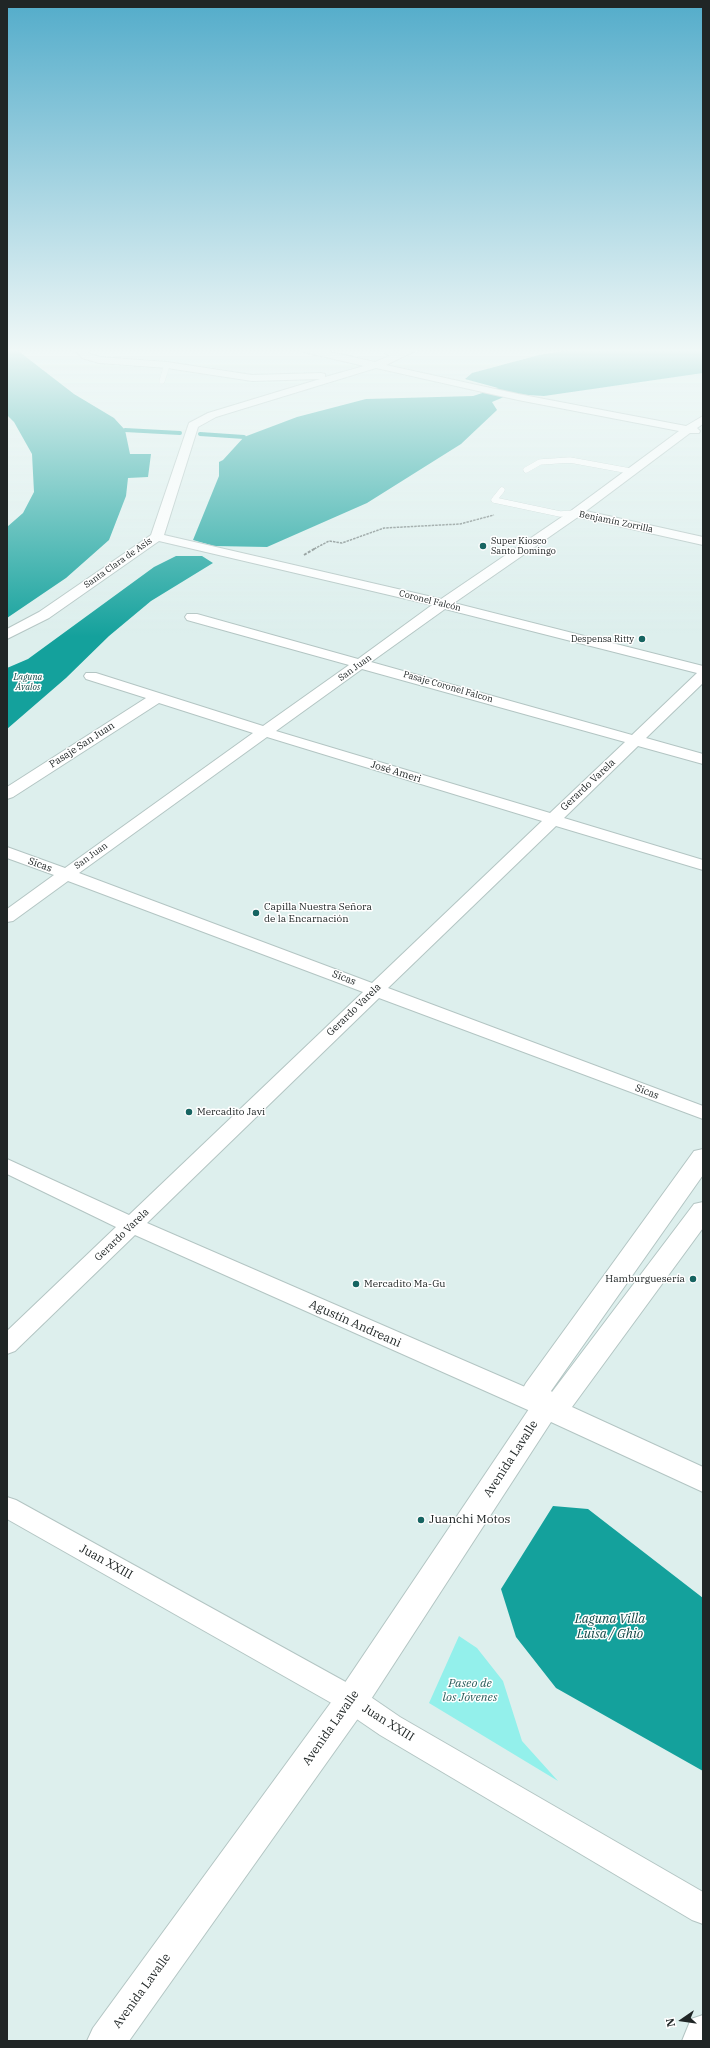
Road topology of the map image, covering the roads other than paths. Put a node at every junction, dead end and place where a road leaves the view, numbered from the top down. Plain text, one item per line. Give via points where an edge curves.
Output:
1 (186, 446) edge
2 (665, 446) edge
3 (526, 470) dead end
4 (630, 471) junction
5 (502, 490) dead end
6 (576, 513) junction
7 (157, 537) junction
8 (703, 541) edge
9 (443, 604) junction
10 (192, 617) dead end
11 (7, 635) edge
12 (363, 663) junction
13 (703, 670) edge
14 (91, 676) dead end
15 (703, 676) edge
16 (158, 697) junction
17 (265, 732) junction
18 (637, 740) junction
19 (703, 759) edge
20 (7, 794) edge
21 (552, 819) junction
22 (7, 852) edge
23 (703, 865) edge
24 (66, 874) junction
25 (7, 917) edge
26 (375, 990) junction
27 (703, 1113) edge
28 (703, 1157) edge
29 (7, 1166) edge
30 (703, 1210) edge
31 (131, 1225) junction
32 (7, 1345) edge
33 (546, 1407) junction
34 (703, 1480) edge
35 (7, 1506) edge
36 (352, 1700) junction
37 (703, 1909) edge
38 (703, 2031) edge
39 (106, 2041) edge
40 (698, 2041) edge

1 - 7 street, Santa Clara de Asís
2 - 4 street, San Juan
3 - 4 lane via 540,462 570,460
4 - 6 street, San Juan
5 - 6 lane, Benjamín Zorrilla via 494,500 560,514
6 - 8 street, Benjamín Zorrilla
6 - 9 street, San Juan
7 - 9 street, Coronel Falcón
7 - 11 street, Santa Clara de Asís via 44,615
9 - 12 street, San Juan
9 - 13 street, Coronel Falcón
10 - 12 street, Pasaje Coronel Falcon
12 - 17 street, San Juan
12 - 18 street, Pasaje Coronel Falcon
14 - 16 street, José Ameri
15 - 18 street, Gerardo Varela
16 - 17 street, José Ameri
16 - 20 street, Pasaje San Juan
17 - 21 street, José Ameri
17 - 24 street, San Juan
18 - 19 street, Pasaje Coronel Falcon
18 - 21 street, Gerardo Varela
21 - 23 street, José Ameri
21 - 26 street, Gerardo Varela
22 - 24 street, Sicas
24 - 25 street, San Juan
24 - 26 street, Sicas
26 - 27 street, Sicas
26 - 31 street, Gerardo Varela
28 - 33 street via 536,1390
29 - 31 street, Agustín Andreani
30 - 33 street, Avenida Lavalle via 562,1400
31 - 32 street, Gerardo Varela
31 - 33 street, Agustín Andreani
33 - 34 street, Agustín Andreani
33 - 36 street, Avenida Lavalle
35 - 36 street, Juan XXIII
36 - 37 street, Juan XXIII via 390,1726
36 - 39 street, Avenida Lavalle
38 - 40 street

